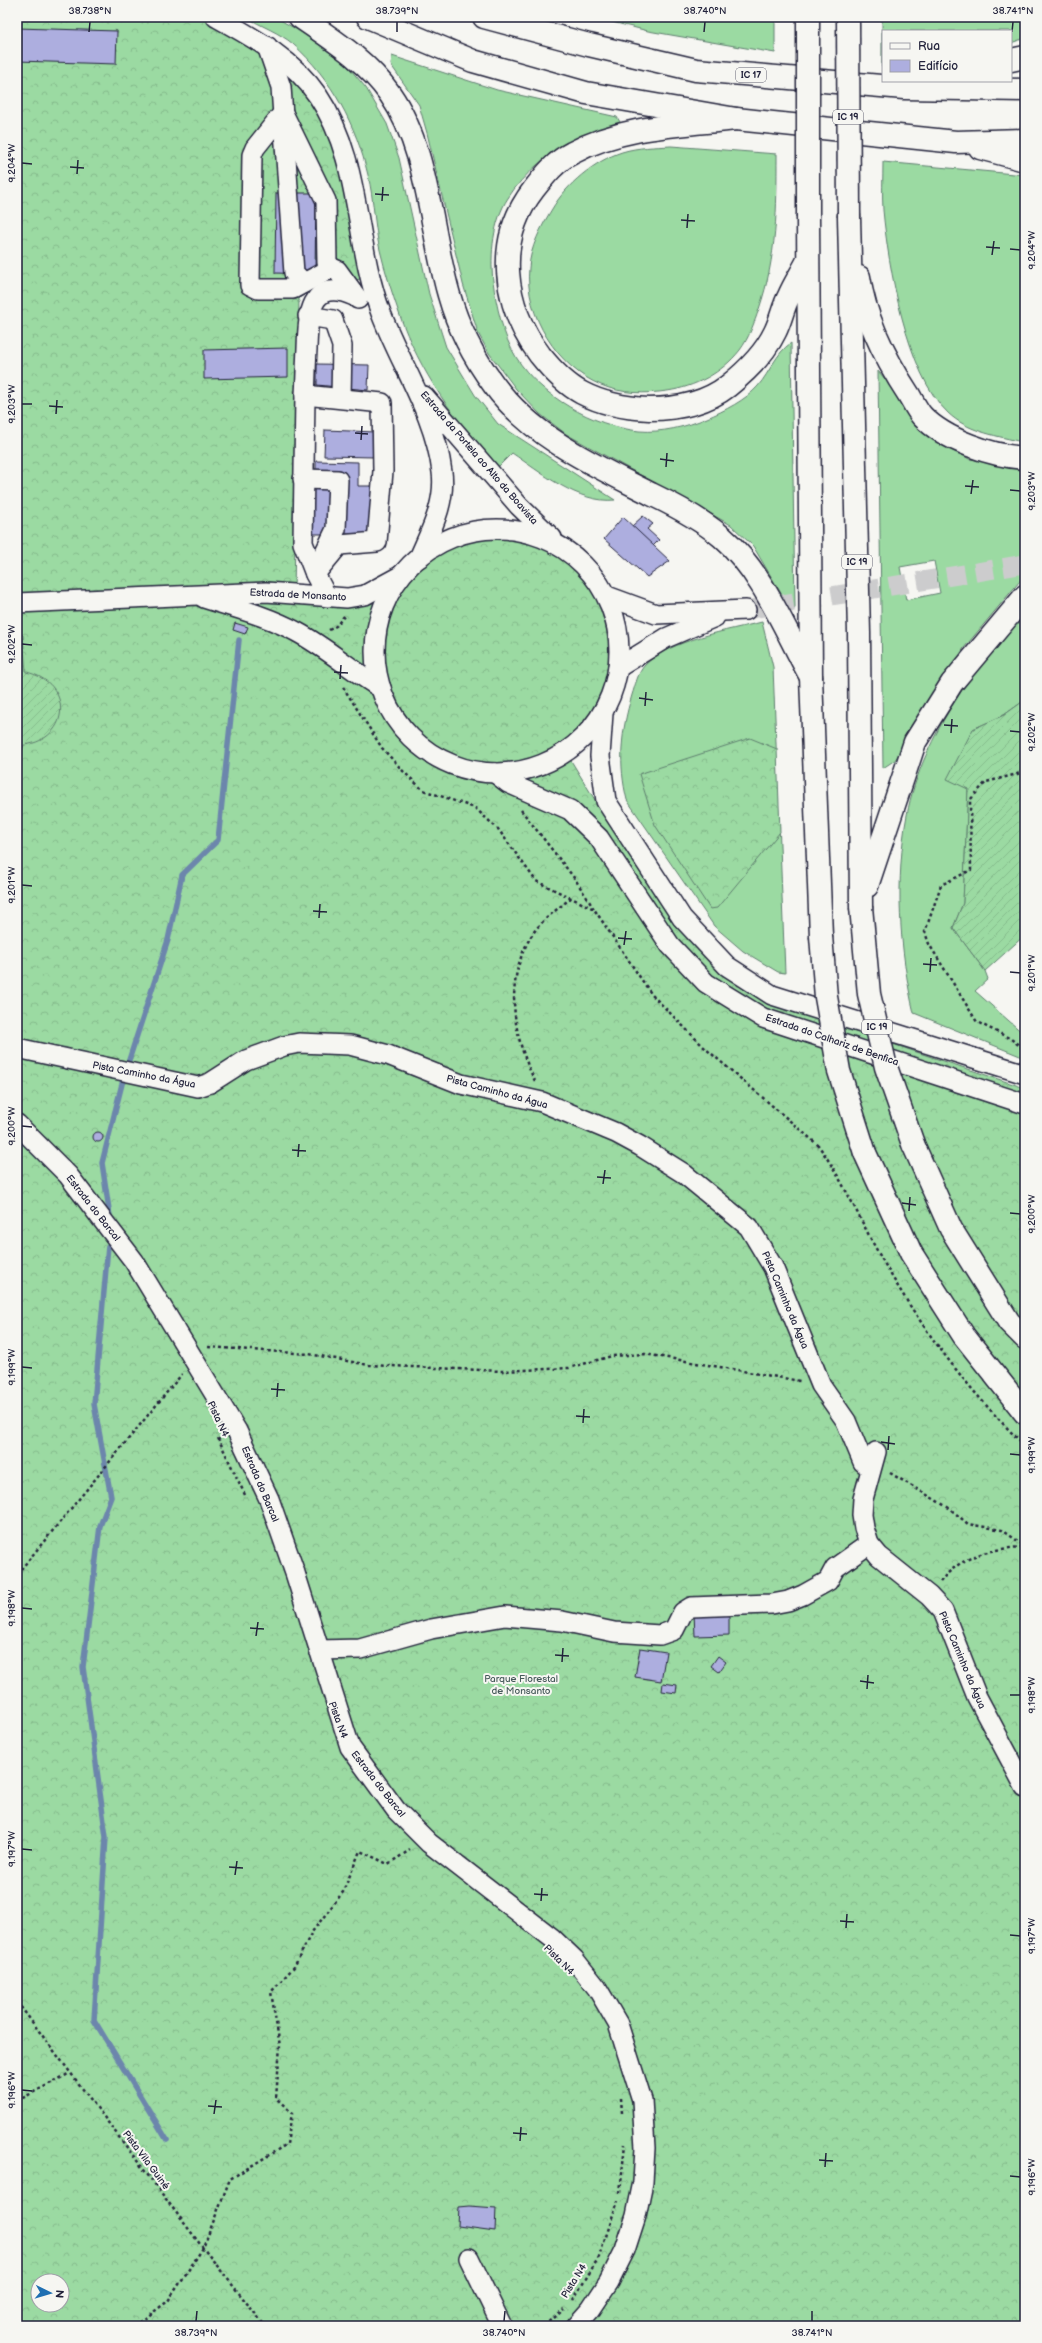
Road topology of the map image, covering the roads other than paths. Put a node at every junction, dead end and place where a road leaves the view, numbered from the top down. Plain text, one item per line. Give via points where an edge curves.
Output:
1 (216, 17) edge
2 (300, 17) edge
3 (368, 17) edge
4 (484, 17) edge
5 (808, 17) edge
6 (848, 17) edge
7 (267, 45) junction
8 (1025, 57) edge
9 (1012, 60) edge
10 (928, 82) edge
11 (904, 88) junction
12 (1025, 90) edge
13 (283, 112) junction
14 (736, 119) junction
15 (1025, 140) edge
16 (956, 142) junction
17 (1025, 160) edge
18 (849, 217) junction
19 (807, 262) junction
20 (332, 268) junction
21 (304, 283) junction
22 (354, 296) junction
23 (381, 313) junction
24 (308, 316) junction
25 (414, 384) junction
26 (306, 395) junction
27 (341, 398) junction
28 (1025, 458) edge
29 (303, 480) junction
30 (562, 547) junction
31 (419, 558) junction
32 (315, 574) junction
33 (402, 575) junction
34 (189, 594) junction
35 (607, 596) junction
36 (1025, 596) edge
37 (328, 598) junction
38 (17, 603) edge
39 (746, 610) tunnel mouth
40 (725, 612) junction
41 (618, 667) junction
42 (811, 677) junction
43 (381, 688) junction
44 (603, 712) junction
45 (501, 778) junction
46 (861, 906) junction
47 (17, 1048) edge
48 (1025, 1074) edge
49 (1025, 1104) edge
50 (17, 1124) edge
51 (1025, 1338) edge
52 (1025, 1413) edge
53 (869, 1544) junction
54 (319, 1650) junction
55 (1025, 1787) edge
56 (469, 2258) dead end
57 (502, 2326) edge
58 (576, 2326) edge

1 - 7 street, Estrada da Portela ao Alto da Boavista
2 - 42 highway via 342,45 372,73 390,93 404,118 425,187 449,295 462,330 495,386 515,411 564,448 684,511 735,548 768,594
3 - 14 highway via 472,61 530,79 586,93
4 - 11 highway, IC 17 via 696,70
5 - 19 highway, bridge
6 - 18 highway, IC 19, bridge
7 - 13 street via 281,86
7 - 23 street, Estrada da Portela ao Alto da Boavista via 297,71 318,95 331,117 351,175 368,265
8 - 9 highway
10 - 11 highway
11 - 12 highway, IC 17
13 - 20 street via 326,201 327,263
13 - 21 street via 294,273
13 - 21 street via 252,155 250,284 258,289 293,289
14 - 16 highway
14 - 19 highway via 615,135 570,154 556,164 527,197 511,236 507,279 520,324 545,361 563,380 582,393 621,407 665,409 686,406 726,387 762,354 775,333 788,298
15 - 16 highway
16 - 17 highway
18 - 28 highway via 859,281 875,334 898,379 923,416 958,441 1003,457
18 - 46 highway, IC 19 via 859,633
19 - 42 highway
20 - 21 street
20 - 22 street via 337,270
22 - 23 street
22 - 24 street via 344,292 324,293 313,303
23 - 25 street, Estrada da Portela ao Alto da Boavista
24 - 26 street
24 - 27 street via 333,320 342,346
25 - 30 street, Estrada da Portela ao Alto da Boavista via 518,506
25 - 31 street, Estrada da Portela ao Alto da Boavista via 437,440 442,473 438,514
26 - 27 street
26 - 29 street
27 - 32 street via 382,402 383,471 377,542 339,544
29 - 32 street via 303,543
29 - 32 street via 338,480 336,529
30 - 31 street via 531,533 484,529 460,534 438,544
30 - 35 street, Estrada da Portela ao Alto da Boavista via 589,573
31 - 33 street
32 - 37 street
33 - 37 street, Estrada de Monsanto via 365,595
33 - 43 street via 389,595 380,617 376,640 376,664
34 - 37 street, Estrada de Monsanto via 302,593
34 - 38 street, Estrada de Monsanto
34 - 43 street, Estrada de Monsanto via 269,619 315,642 356,674
35 - 40 street via 656,614
35 - 41 street via 619,642
36 - 46 highway via 952,683 915,742
39 - 40 street
40 - 41 street via 666,638
41 - 44 street via 613,690
42 - 52 highway, bridge via 821,936 826,997 839,1071 865,1153 911,1253 964,1336
43 - 45 street via 398,720 416,742 453,765
44 - 45 street via 591,730 557,757
44 - 48 street via 600,756 606,801 682,918 726,966 772,995
45 - 49 street, Estrada do Calhariz de Benfica via 570,810 599,838 670,945 706,983 763,1018
46 - 51 highway, IC 19, bridge via 869,994 886,1068 913,1144 951,1229 1009,1322
47 - 53 street, Pista Caminho da Água via 198,1086 210,1083 246,1060 284,1046 299,1043 350,1045 388,1055 462,1084 542,1102 616,1133 640,1146 684,1173 749,1227 773,1267 821,1385 846,1421 863,1462 873,1460 862,1515
50 - 54 street, Estrada do Barcal via 68,1175 139,1267 237,1431 269,1499
53 - 54 street via 835,1568 828,1581 803,1595 772,1604 691,1607 682,1612 674,1630 660,1634 614,1632 562,1621 505,1616 431,1630 360,1648
53 - 55 street, Pista Caminho da Água via 879,1556 929,1596 943,1611 977,1698
54 - 58 street, Estrada do Barcal via 350,1747 396,1810 429,1843 552,1938 574,1959 597,1988 618,2024 642,2100 645,2148 642,2182 636,2216 625,2250 609,2282
56 - 57 street

